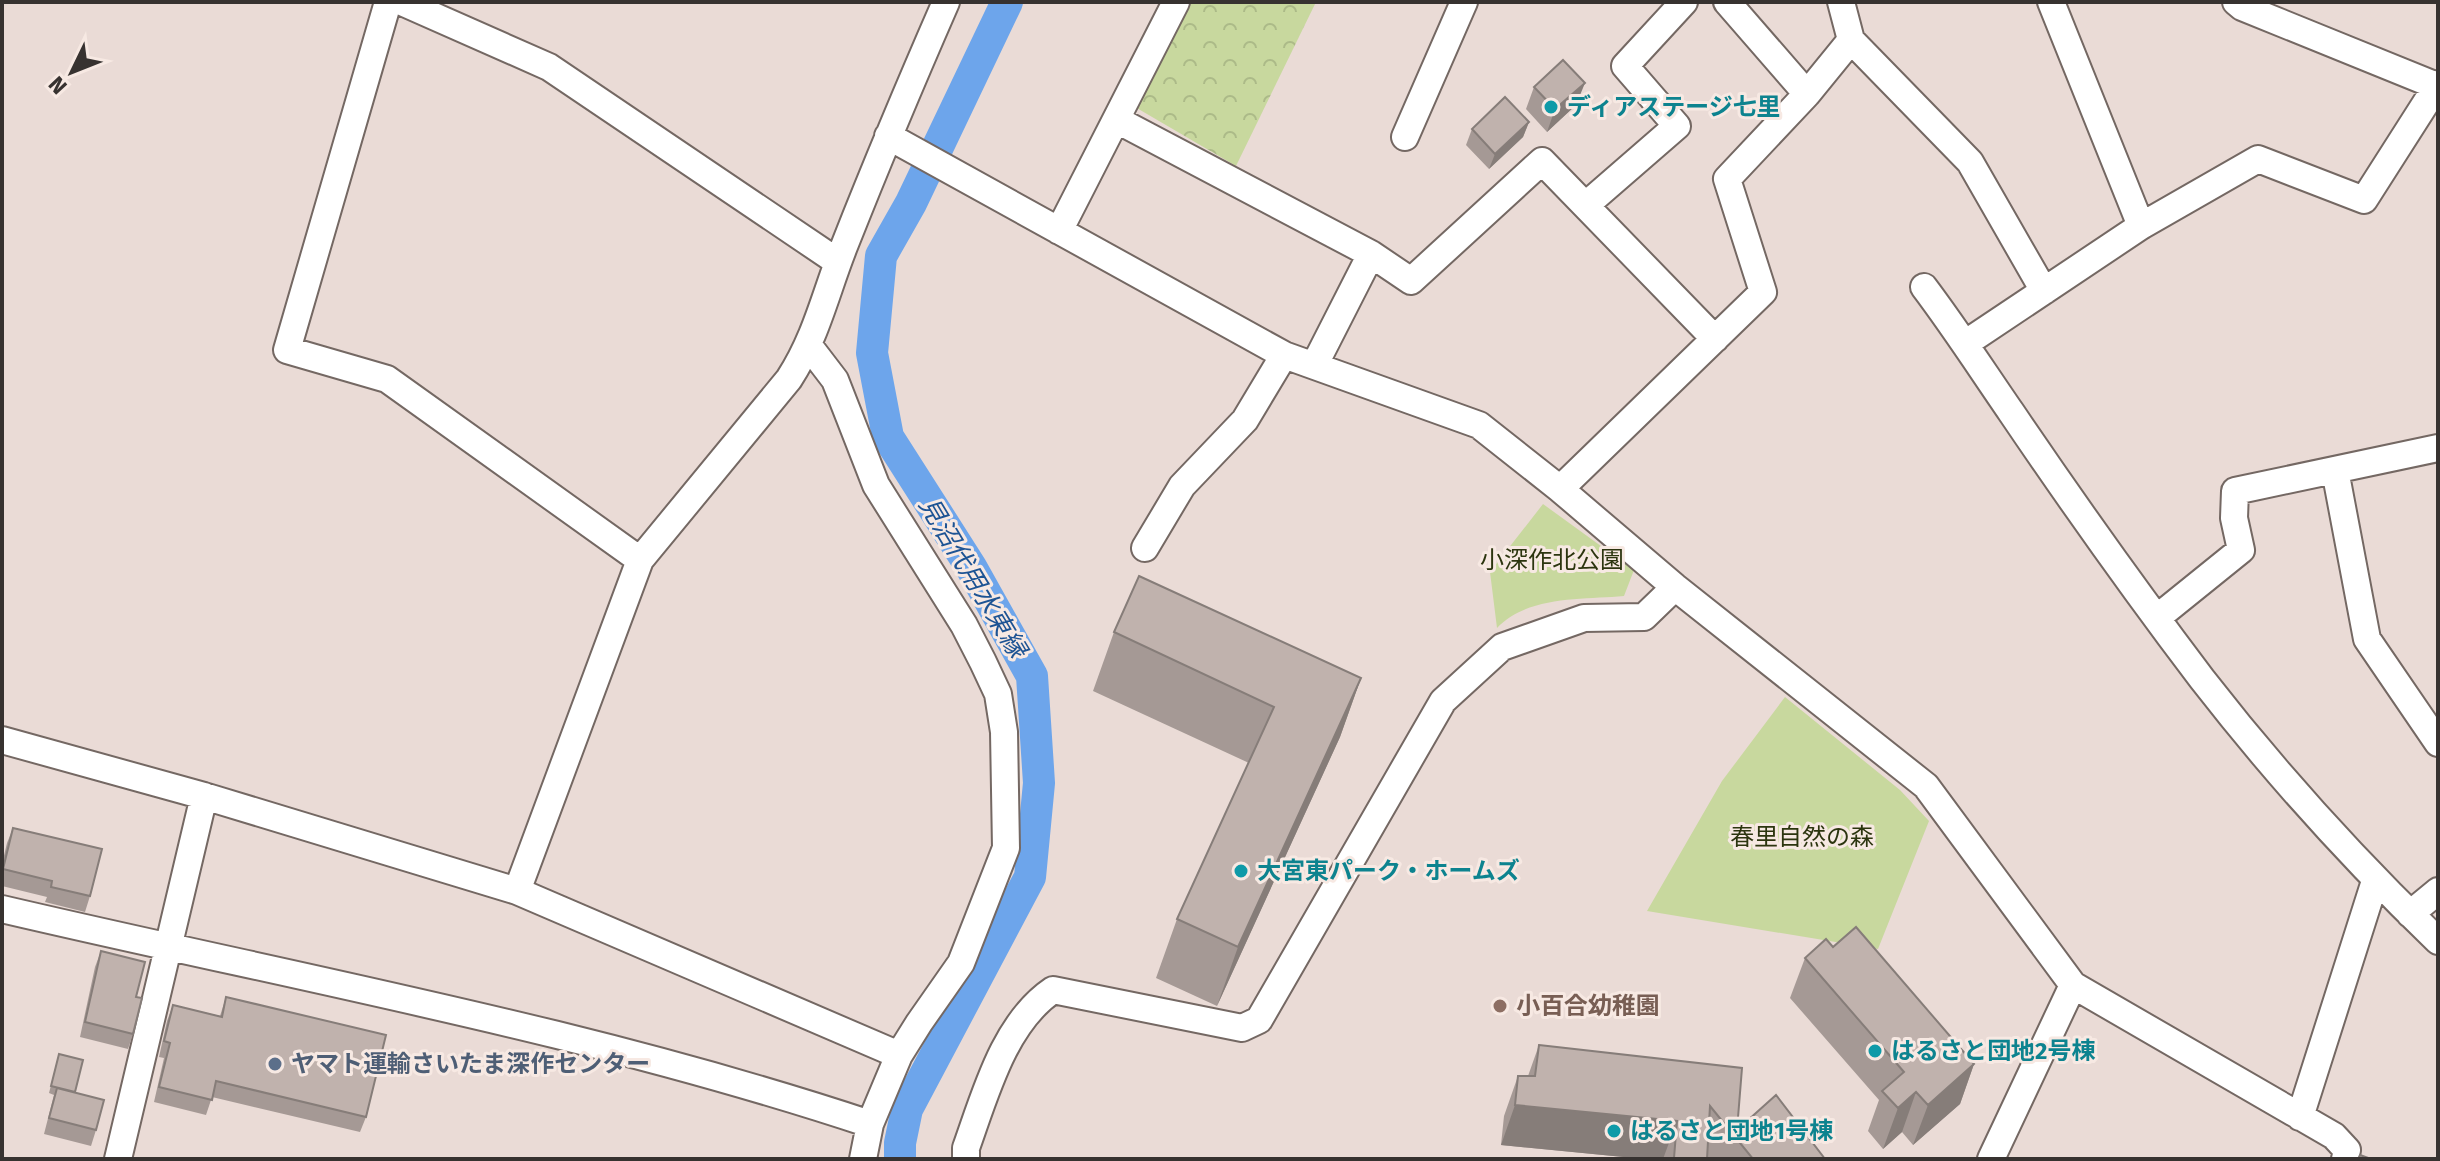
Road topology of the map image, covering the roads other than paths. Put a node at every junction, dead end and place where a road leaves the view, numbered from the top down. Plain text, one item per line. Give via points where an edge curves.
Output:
1 (388, 2) edge
2 (402, 2) edge
3 (946, 2) edge
4 (1176, 2) edge
5 (1464, 2) edge
6 (1684, 2) edge
7 (1727, 2) edge
8 (1841, 2) edge
9 (2051, 2) edge
10 (2236, 2) edge
11 (1851, 40) junction
12 (2438, 85) edge
13 (1807, 94) junction
14 (1117, 120) junction
15 (1405, 137) dead end
16 (897, 141) junction
17 (1586, 205) junction
18 (2141, 226) junction
19 (1059, 231) junction
20 (1371, 254) junction
21 (839, 259) junction
22 (1924, 287) dead end
23 (2044, 291) junction
24 (1715, 339) junction
25 (1966, 343) junction
26 (809, 346) junction
27 (1284, 355) junction
28 (1315, 364) junction
29 (2438, 448) edge
30 (2335, 470) junction
31 (1560, 489) junction
32 (1145, 548) dead end
33 (640, 560) junction
34 (1675, 587) junction
35 (2158, 617) junction
36 (2, 740) edge
37 (2438, 743) edge
38 (204, 796) junction
39 (2375, 881) junction
40 (517, 891) junction
41 (2438, 891) edge
42 (2, 909) edge
43 (2410, 914) junction
44 (2438, 941) edge
45 (168, 948) junction
46 (2073, 985) junction
47 (899, 1055) junction
48 (2300, 1117) junction
49 (870, 1124) junction
50 (118, 1159) edge
51 (863, 1159) edge
52 (966, 1159) edge
53 (1991, 1159) edge
54 (2345, 1159) edge

1 - 33 street via 287,350 387,379
2 - 21 street via 549,67
3 - 16 street
4 - 14 street
5 - 15 street
6 - 17 street via 1625,66 1677,126
7 - 13 street
8 - 11 street
9 - 18 street
10 - 12 street
11 - 13 street
11 - 23 street via 1970,162
12 - 18 street via 2364,200 2258,159
13 - 24 street via 1727,179 1763,292
14 - 19 street
14 - 20 street
16 - 19 street
16 - 21 street
17 - 20 street via 1542,161 1411,281
17 - 24 street
18 - 23 street
19 - 27 street
20 - 28 street
21 - 26 street
22 - 25 street
23 - 25 street
24 - 31 street
25 - 35 street
26 - 33 street via 789,379
26 - 47 street via 835,380 876,485 983,662 998,694 1004,732 1006,848 961,963
27 - 28 street
27 - 32 street via 1245,420 1182,486
28 - 31 street via 1479,425
29 - 30 street
30 - 35 street via 2235,491 2241,550
30 - 37 street via 2367,639
31 - 34 street
33 - 40 street
34 - 46 street via 1926,786
34 - 52 street via 1644,617 1584,618 1502,647 1443,701 1259,1020 1242,1028 1053,990 1036,1001 999,1057
35 - 39 street via 2293,792
36 - 38 street
38 - 40 street
38 - 45 street
39 - 43 street
39 - 48 street
40 - 47 street
41 - 43 street
42 - 45 street
43 - 44 street
45 - 49 street via 512,1023
45 - 50 street
46 - 48 street
46 - 53 street
47 - 49 street
48 - 54 street via 2334,1136 2347,1150
49 - 51 street

